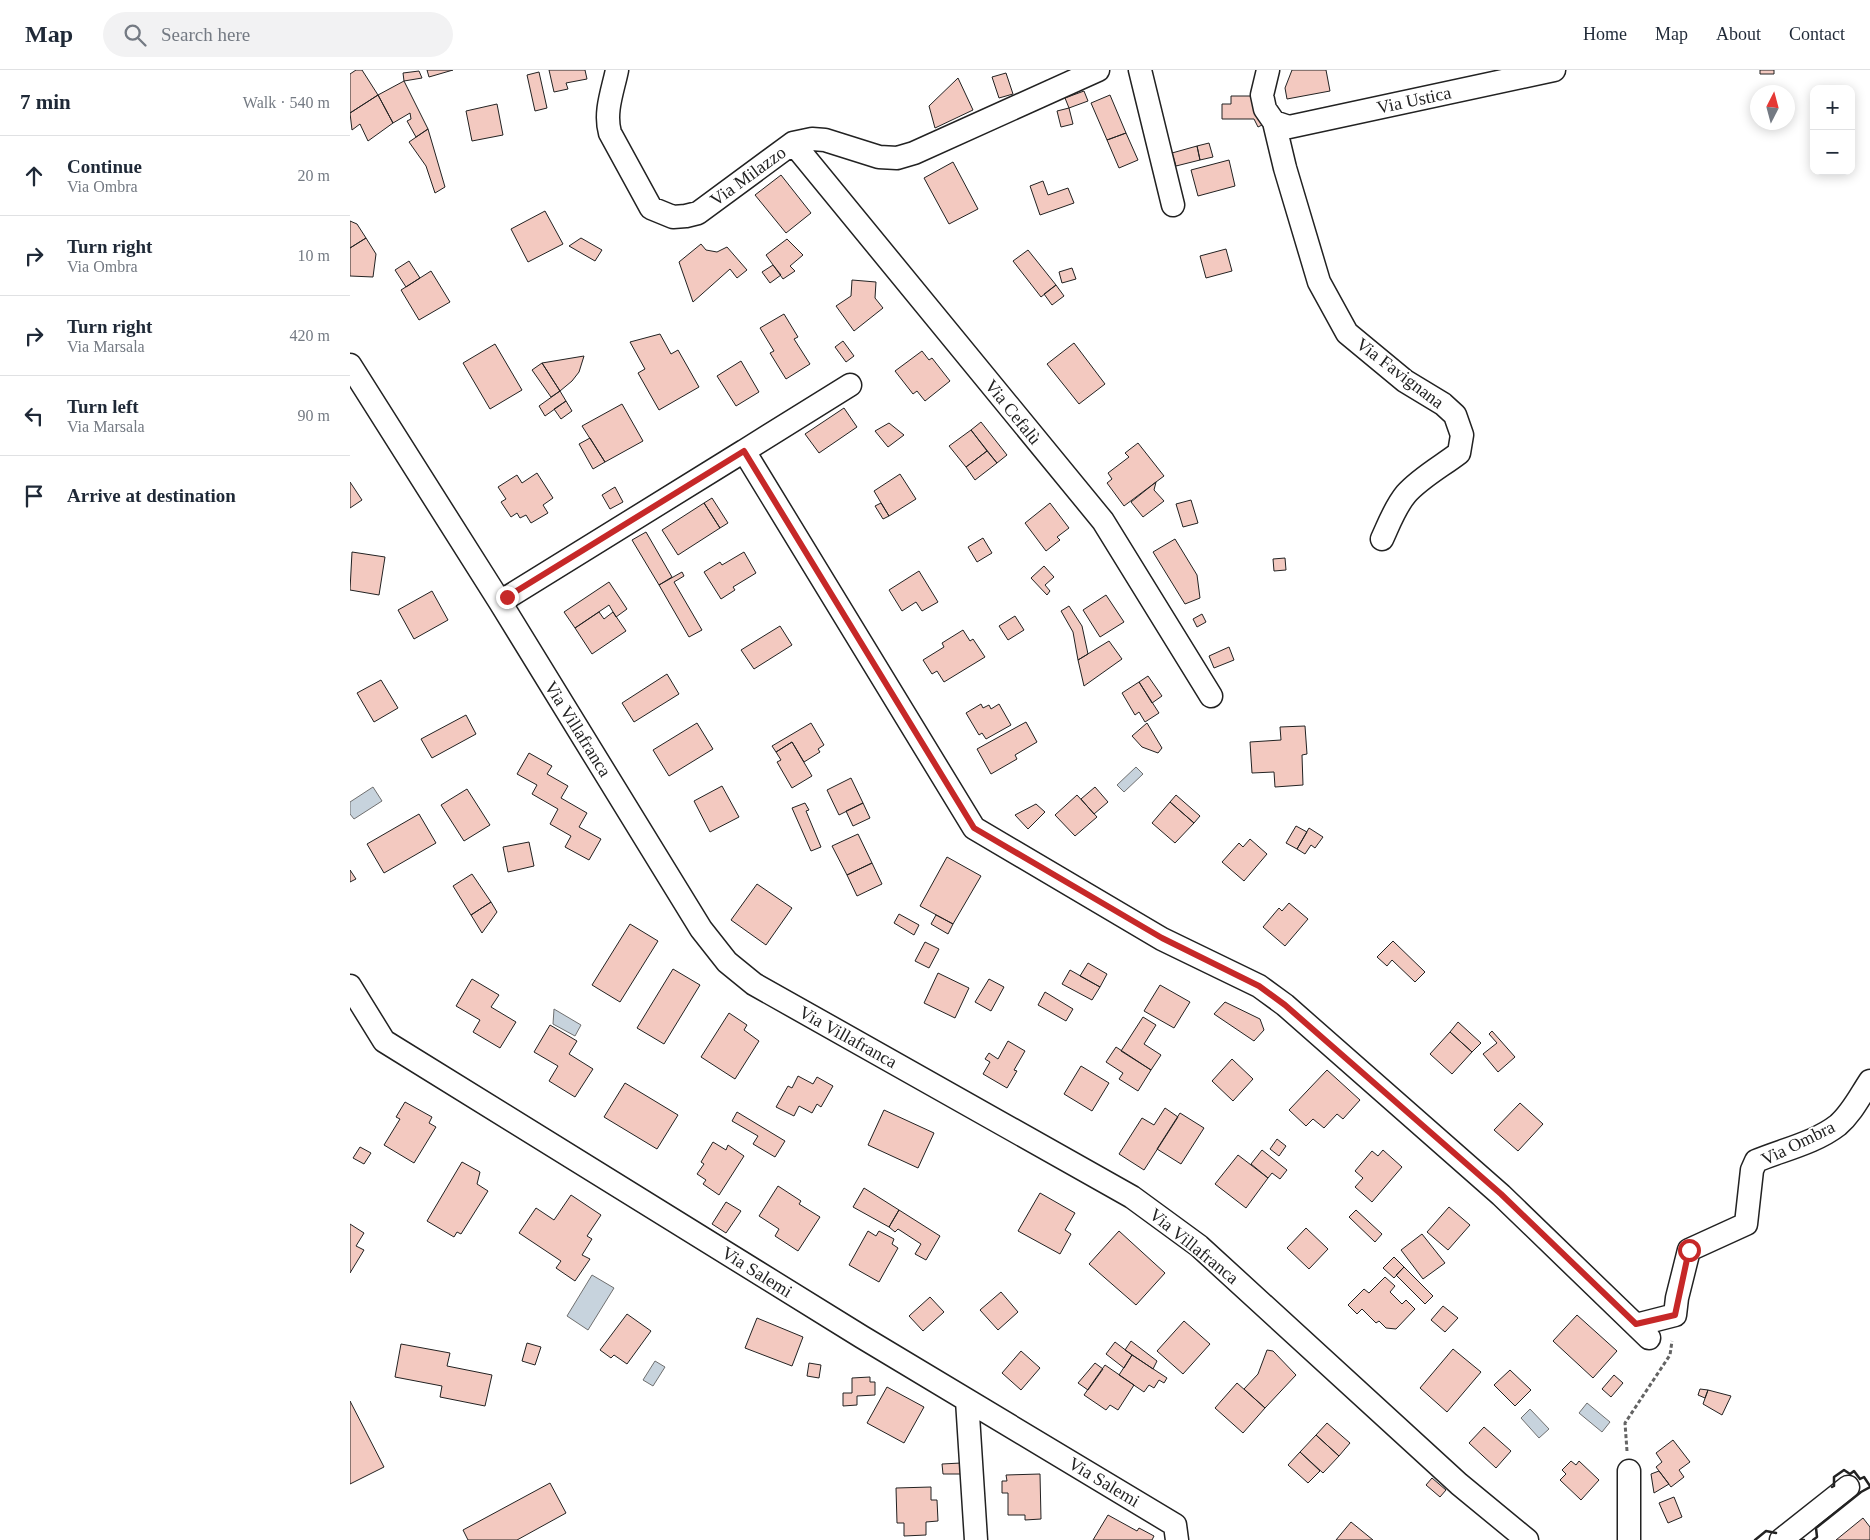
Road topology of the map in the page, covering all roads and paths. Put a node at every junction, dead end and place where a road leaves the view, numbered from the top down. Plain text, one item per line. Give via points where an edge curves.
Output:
1 (617, 70) edge
2 (1098, 70) edge
3 (1140, 70) edge
4 (1268, 70) edge
5 (1554, 70) edge
6 (1274, 122) junction
7 (793, 143) junction
8 (1173, 205) dead end
9 (350, 365) edge
10 (850, 385) dead end
11 (744, 451) junction
12 (1382, 539) dead end
13 (500, 602) junction
14 (1211, 696) dead end
15 (350, 986) edge
16 (1870, 1081) edge
17 (1675, 1315) junction
18 (967, 1400) junction
19 (1629, 1471) joint
20 (1848, 1487) dead end
21 (976, 1540) edge
22 (1177, 1540) edge
23 (1526, 1540) edge
24 (1630, 1540) edge
25 (1781, 1540) edge

1 - 7 street, Via Milazzo via 608,111 610,133 651,208 660,213 673,217 698,213
2 - 7 street, Via Milazzo via 897,158 879,157 825,140
3 - 8 street
4 - 6 street, Via Favignana via 1262,95 1265,109
5 - 6 street, Via Ustica via 1289,127
6 - 12 street, Via Favignana via 1319,282 1347,333 1405,380 1443,404 1455,415 1462,434 1458,453 1406,494
7 - 14 street, Via Cefalù via 1102,521
9 - 13 street, Via Villafranca
10 - 11 street
11 - 13 street
11 - 17 street via 974,828 1162,938 1259,986 1285,1005 1501,1194 1643,1331
13 - 23 street, Via Villafranca via 701,929 727,962 754,984 1132,1197 1168,1222 1199,1246 1459,1484
15 - 18 street, Via Salemi via 384,1041
16 - 17 street, Via Ombra via 1856,1105 1839,1124 1820,1136 1756,1161 1752,1170 1746,1224 1689,1250
17 - 19 path via 1670,1355 1625,1423
18 - 21 street
18 - 22 street, Via Salemi via 1175,1525
19 - 24 street
20 - 25 street

